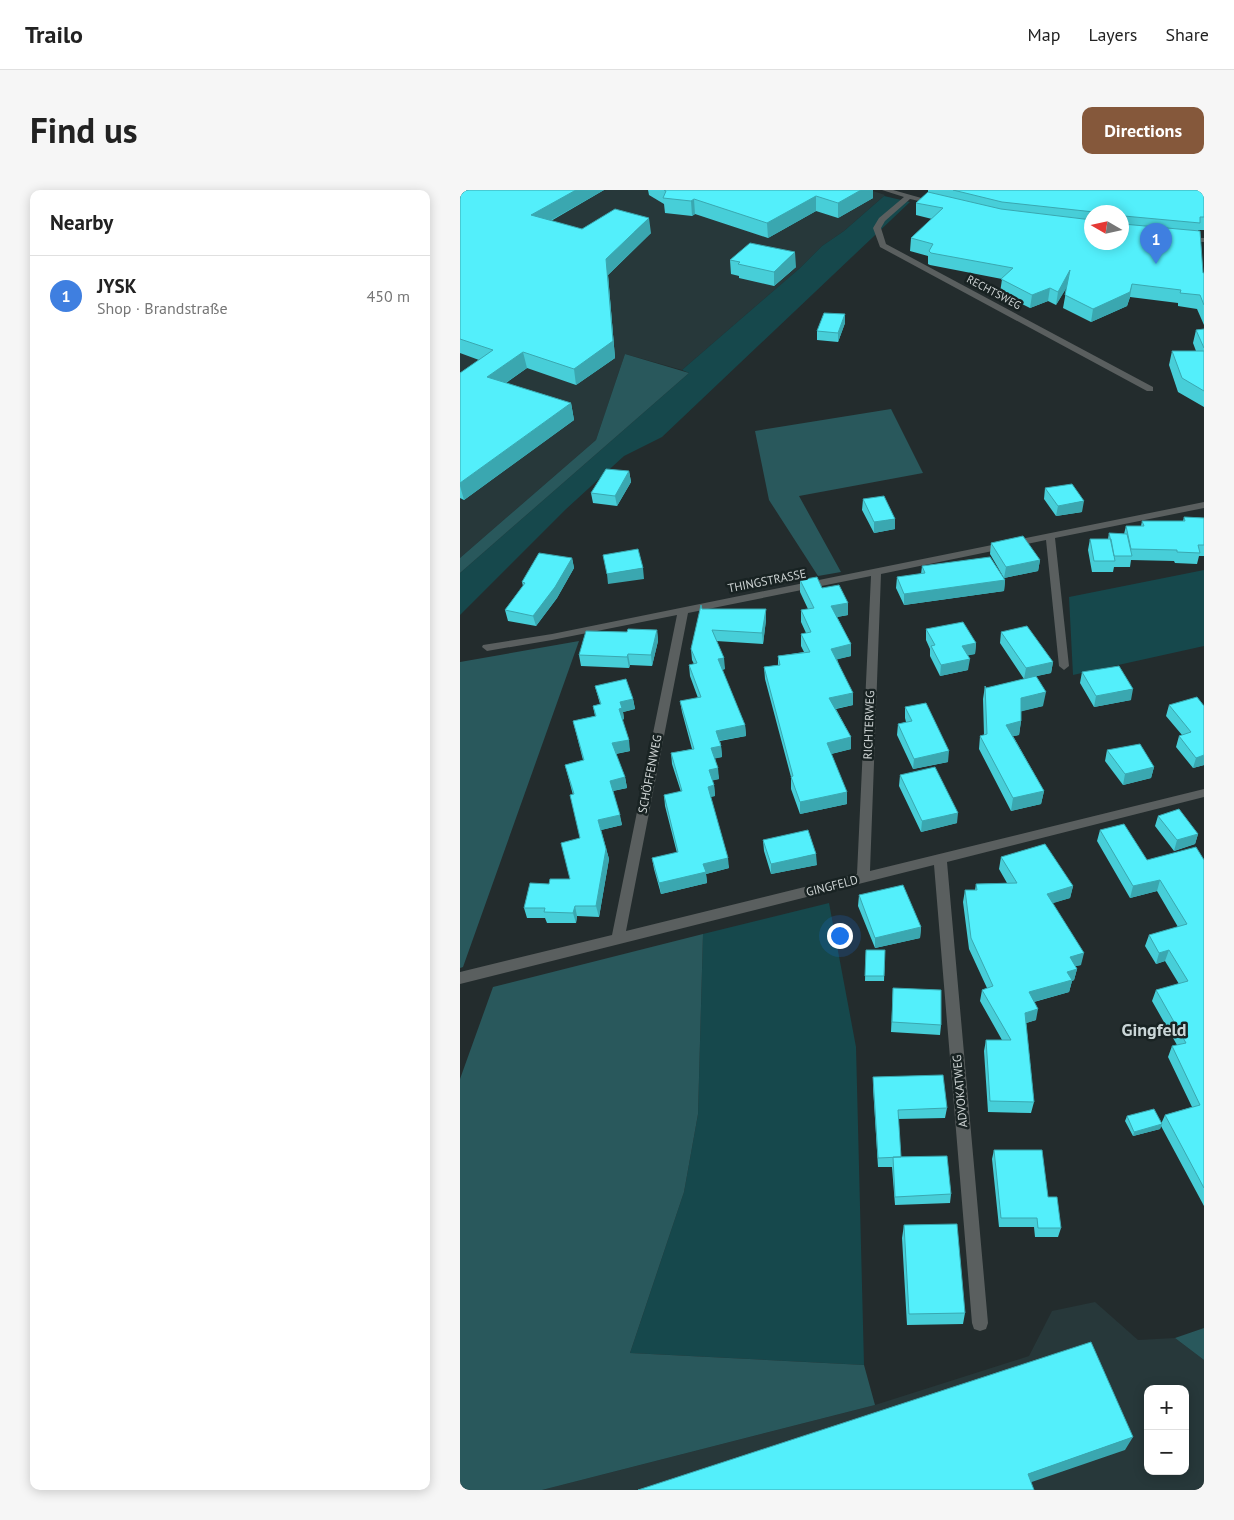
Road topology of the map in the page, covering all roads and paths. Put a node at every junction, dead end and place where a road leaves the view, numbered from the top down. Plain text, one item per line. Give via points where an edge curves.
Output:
1 (885, 190) edge
2 (909, 196) junction
3 (944, 204) edge
4 (1174, 239) edge
5 (1204, 240) edge
6 (1150, 389) dead end
7 (1204, 505) edge
8 (1050, 535) junction
9 (876, 571) junction
10 (683, 610) junction
11 (488, 647) dead end
12 (1064, 666) dead end
13 (1204, 794) edge
14 (940, 859) junction
15 (863, 878) junction
16 (618, 938) junction
17 (460, 978) edge
18 (980, 1322) dead end

1 - 2 street
2 - 3 street
2 - 6 street, RECHTSWEG via 877,228 884,245
4 - 5 street
7 - 8 street, THINGSTRASSE
8 - 9 street, THINGSTRASSE
8 - 12 street
9 - 10 street, THINGSTRASSE
9 - 15 street, RICHTERWEG
10 - 11 street, THINGSTRASSE
10 - 16 street, SCHÖFFENWEG
13 - 14 street, GINGFELD
14 - 15 street, GINGFELD
14 - 18 street, ADVOKATWEG
15 - 16 street, GINGFELD
16 - 17 street, GINGFELD

